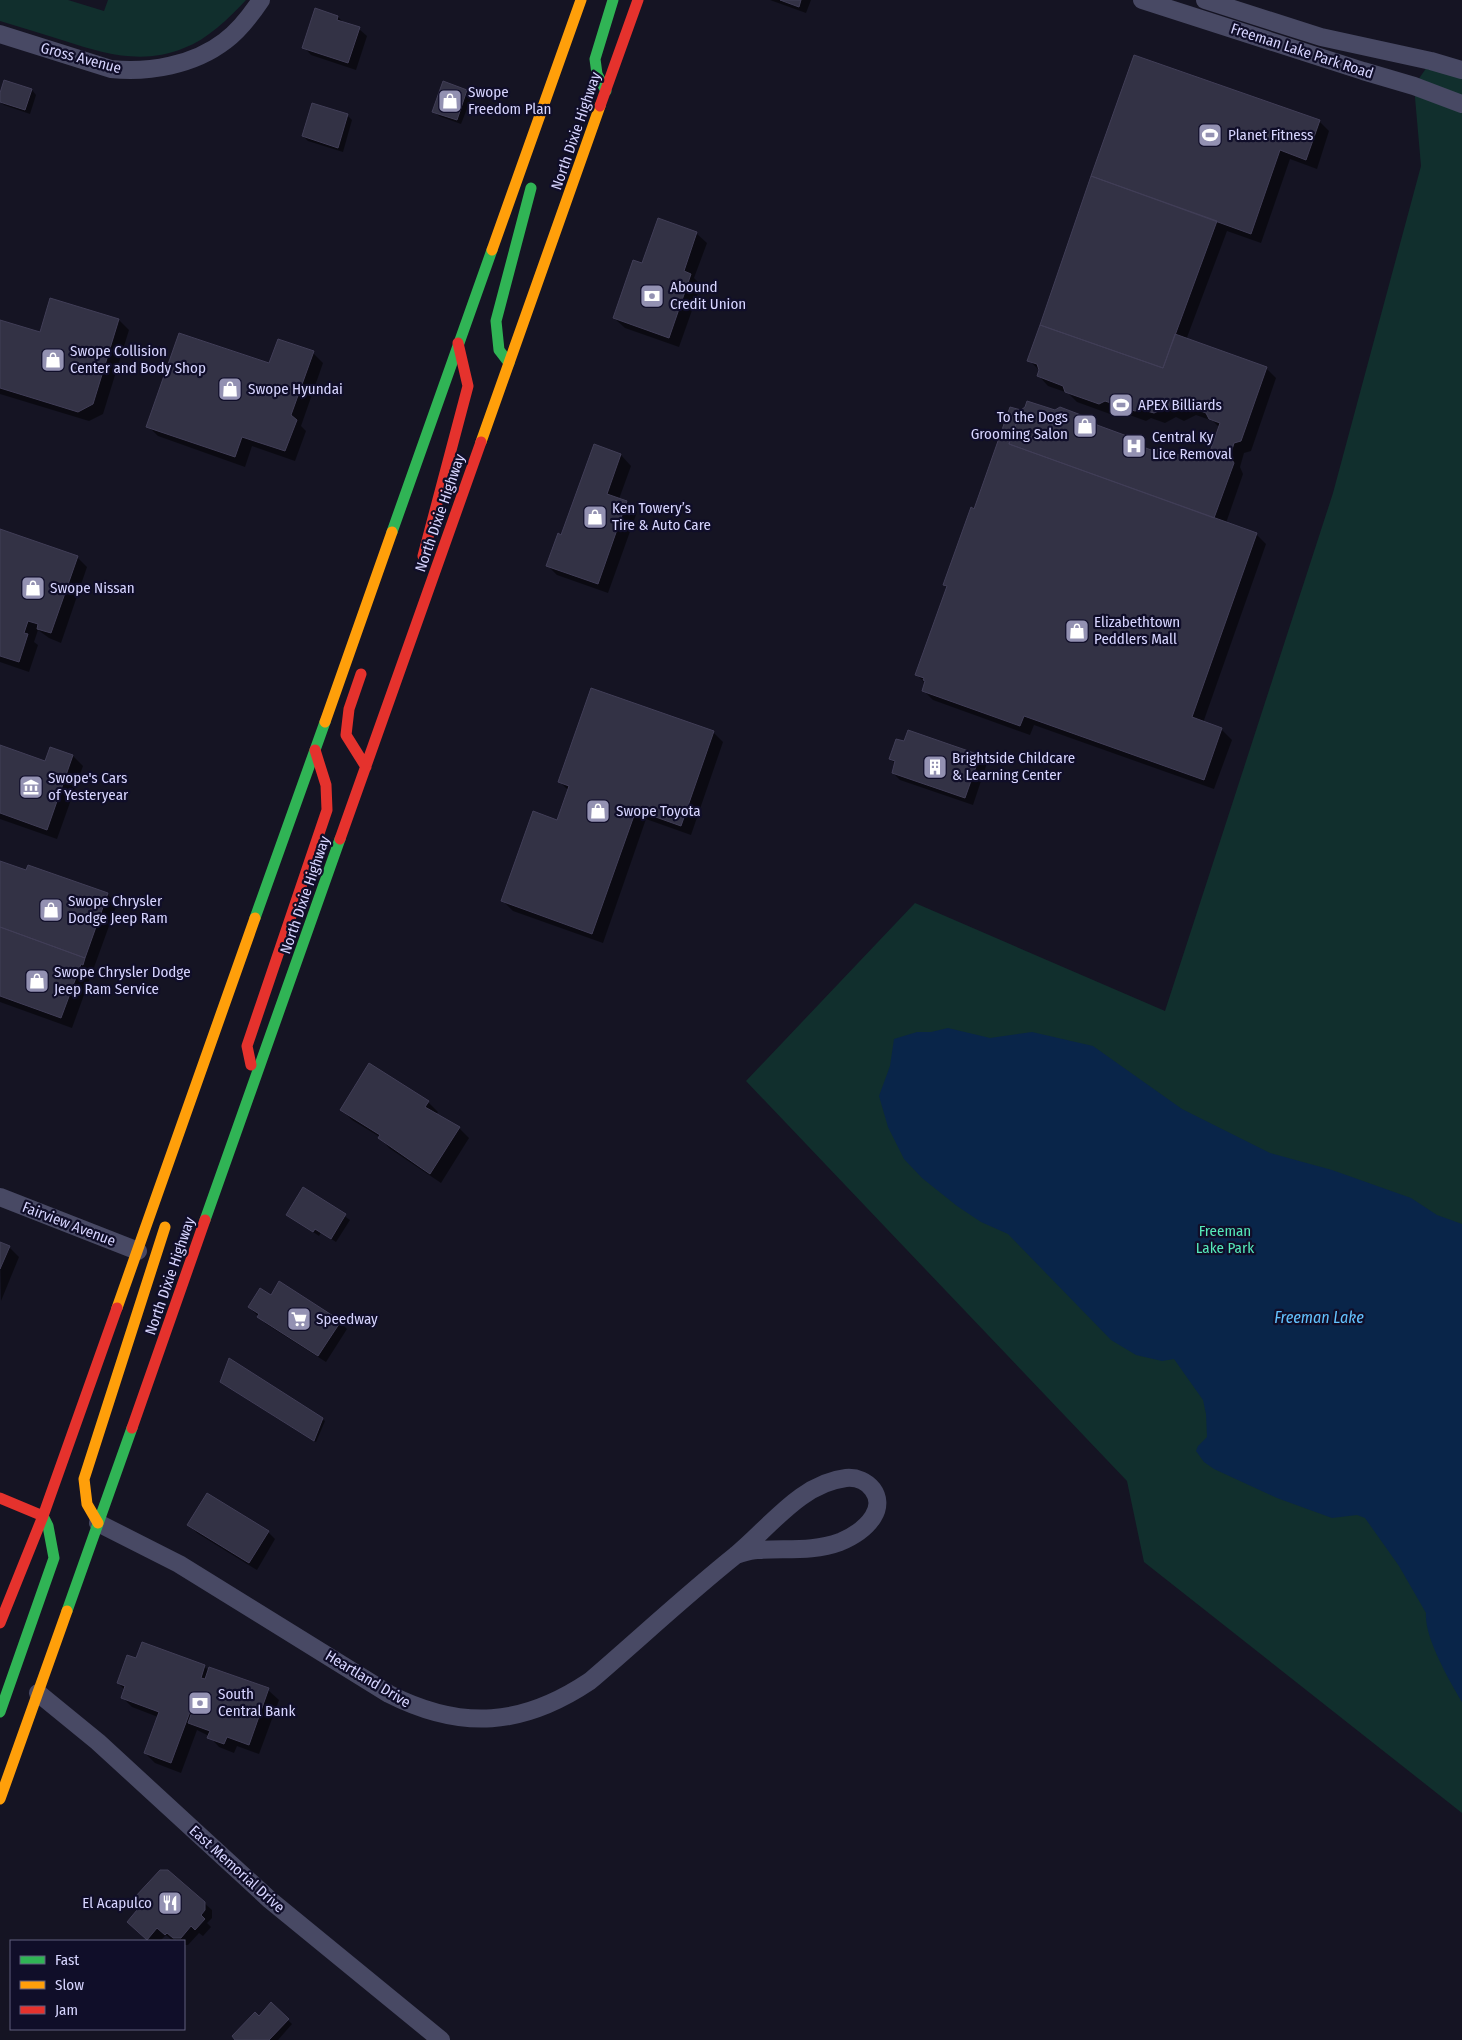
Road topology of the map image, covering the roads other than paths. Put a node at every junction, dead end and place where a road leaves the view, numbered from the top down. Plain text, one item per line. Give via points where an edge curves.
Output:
1 (261, 0) edge
2 (613, 0) edge
3 (638, 0) edge
4 (1142, 0) edge
5 (1205, 0) edge
6 (579, 5) edge
7 (584, 26) dead end
8 (0, 34) edge
9 (1462, 70) edge
10 (606, 91) junction
11 (1462, 104) edge
12 (535, 175) dead end
13 (458, 343) junction
14 (509, 363) junction
15 (407, 488) junction
16 (415, 505) dead end
17 (418, 569) dead end
18 (364, 664) dead end
19 (368, 727) dead end
20 (374, 746) junction
21 (315, 750) junction
22 (366, 766) junction
23 (232, 986) junction
24 (235, 1009) dead end
25 (255, 1078) junction
26 (0, 1197) edge
27 (169, 1216) dead end
28 (138, 1251) junction
29 (0, 1498) edge
30 (43, 1516) junction
31 (98, 1523) junction
32 (736, 1555) junction
33 (0, 1623) edge
34 (38, 1693) junction
35 (0, 1712) edge
36 (0, 1799) edge
37 (441, 2040) edge

1 - 8 street, Gross Avenue via 224,42 202,54 164,66 129,71 111,69
2 - 10 main road via 596,59 597,74
3 - 10 main road, North Dixie Highway
4 - 11 street, Freeman Lake Park Road
5 - 9 street, Freeman Lake Park Road via 1321,37
6 - 7 main road
6 - 13 main road
10 - 14 main road, North Dixie Highway
12 - 14 main road via 496,321 499,350
13 - 15 main road
13 - 17 main road via 468,386
14 - 20 main road, North Dixie Highway
15 - 16 main road
15 - 21 main road
18 - 22 main road via 349,709 346,735
19 - 20 main road
20 - 22 main road, North Dixie Highway
21 - 23 main road
21 - 25 main road via 326,785 327,810 247,1046
22 - 25 main road, North Dixie Highway
23 - 24 main road
23 - 28 main road
25 - 31 main road, North Dixie Highway
26 - 28 street, Fairview Avenue
27 - 31 main road via 84,1479 88,1504
28 - 30 main road
29 - 30 main road
30 - 33 main road
30 - 35 main road via 54,1558
31 - 32 street, Heartland Drive via 179,1564 389,1694 413,1706 466,1718 520,1715 569,1695 590,1681
31 - 34 main road, North Dixie Highway
32 - 32 street, Heartland Drive via 756,1550 812,1548 841,1541 874,1517 878,1506 876,1495 861,1480 827,1483 774,1519
34 - 36 main road, North Dixie Highway
34 - 37 street, East Memorial Drive via 98,1742 270,1900

